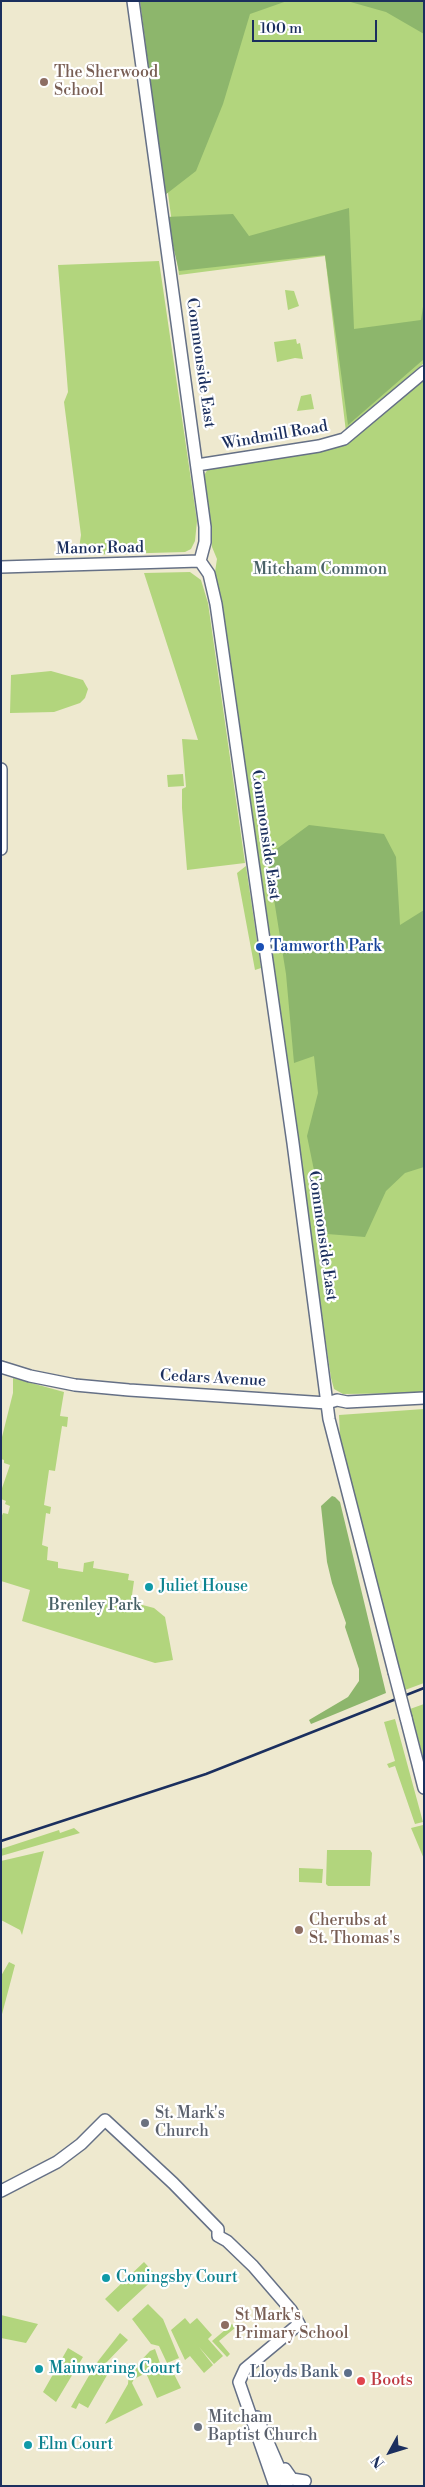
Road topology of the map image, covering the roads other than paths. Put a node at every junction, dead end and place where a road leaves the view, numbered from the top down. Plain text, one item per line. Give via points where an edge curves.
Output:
1 (133, 1) edge
2 (424, 372) edge
3 (197, 466) junction
4 (200, 561) junction
5 (1, 567) edge
6 (1, 769) edge
7 (1, 849) edge
8 (1, 1367) edge
9 (424, 1398) edge
10 (327, 1403) junction
11 (424, 1788) edge
12 (1, 2192) edge
13 (251, 2366) junction
14 (259, 2421) junction
15 (306, 2481) dead end
16 (275, 2486) edge
17 (287, 2486) edge

1 - 3 street, Commonside East
2 - 3 street, Windmill Road via 344,439
3 - 4 street, Commonside East via 205,534
4 - 5 street, Manor Road
4 - 10 street, Commonside East via 211,578 216,604
6 - 7 street
8 - 10 street, Cedars Avenue via 42,1379 99,1388
9 - 10 street, Cedars Avenue
10 - 11 street, Commonside East, bridge via 339,1462
12 - 13 street via 57,2162 81,2144 104,2120 187,2197 218,2230 218,2236 232,2246 281,2298 299,2324
13 - 14 street via 248,2392
13 - 16 street via 242,2373 239,2382
14 - 15 street via 270,2436 288,2475 292,2479
14 - 17 street

